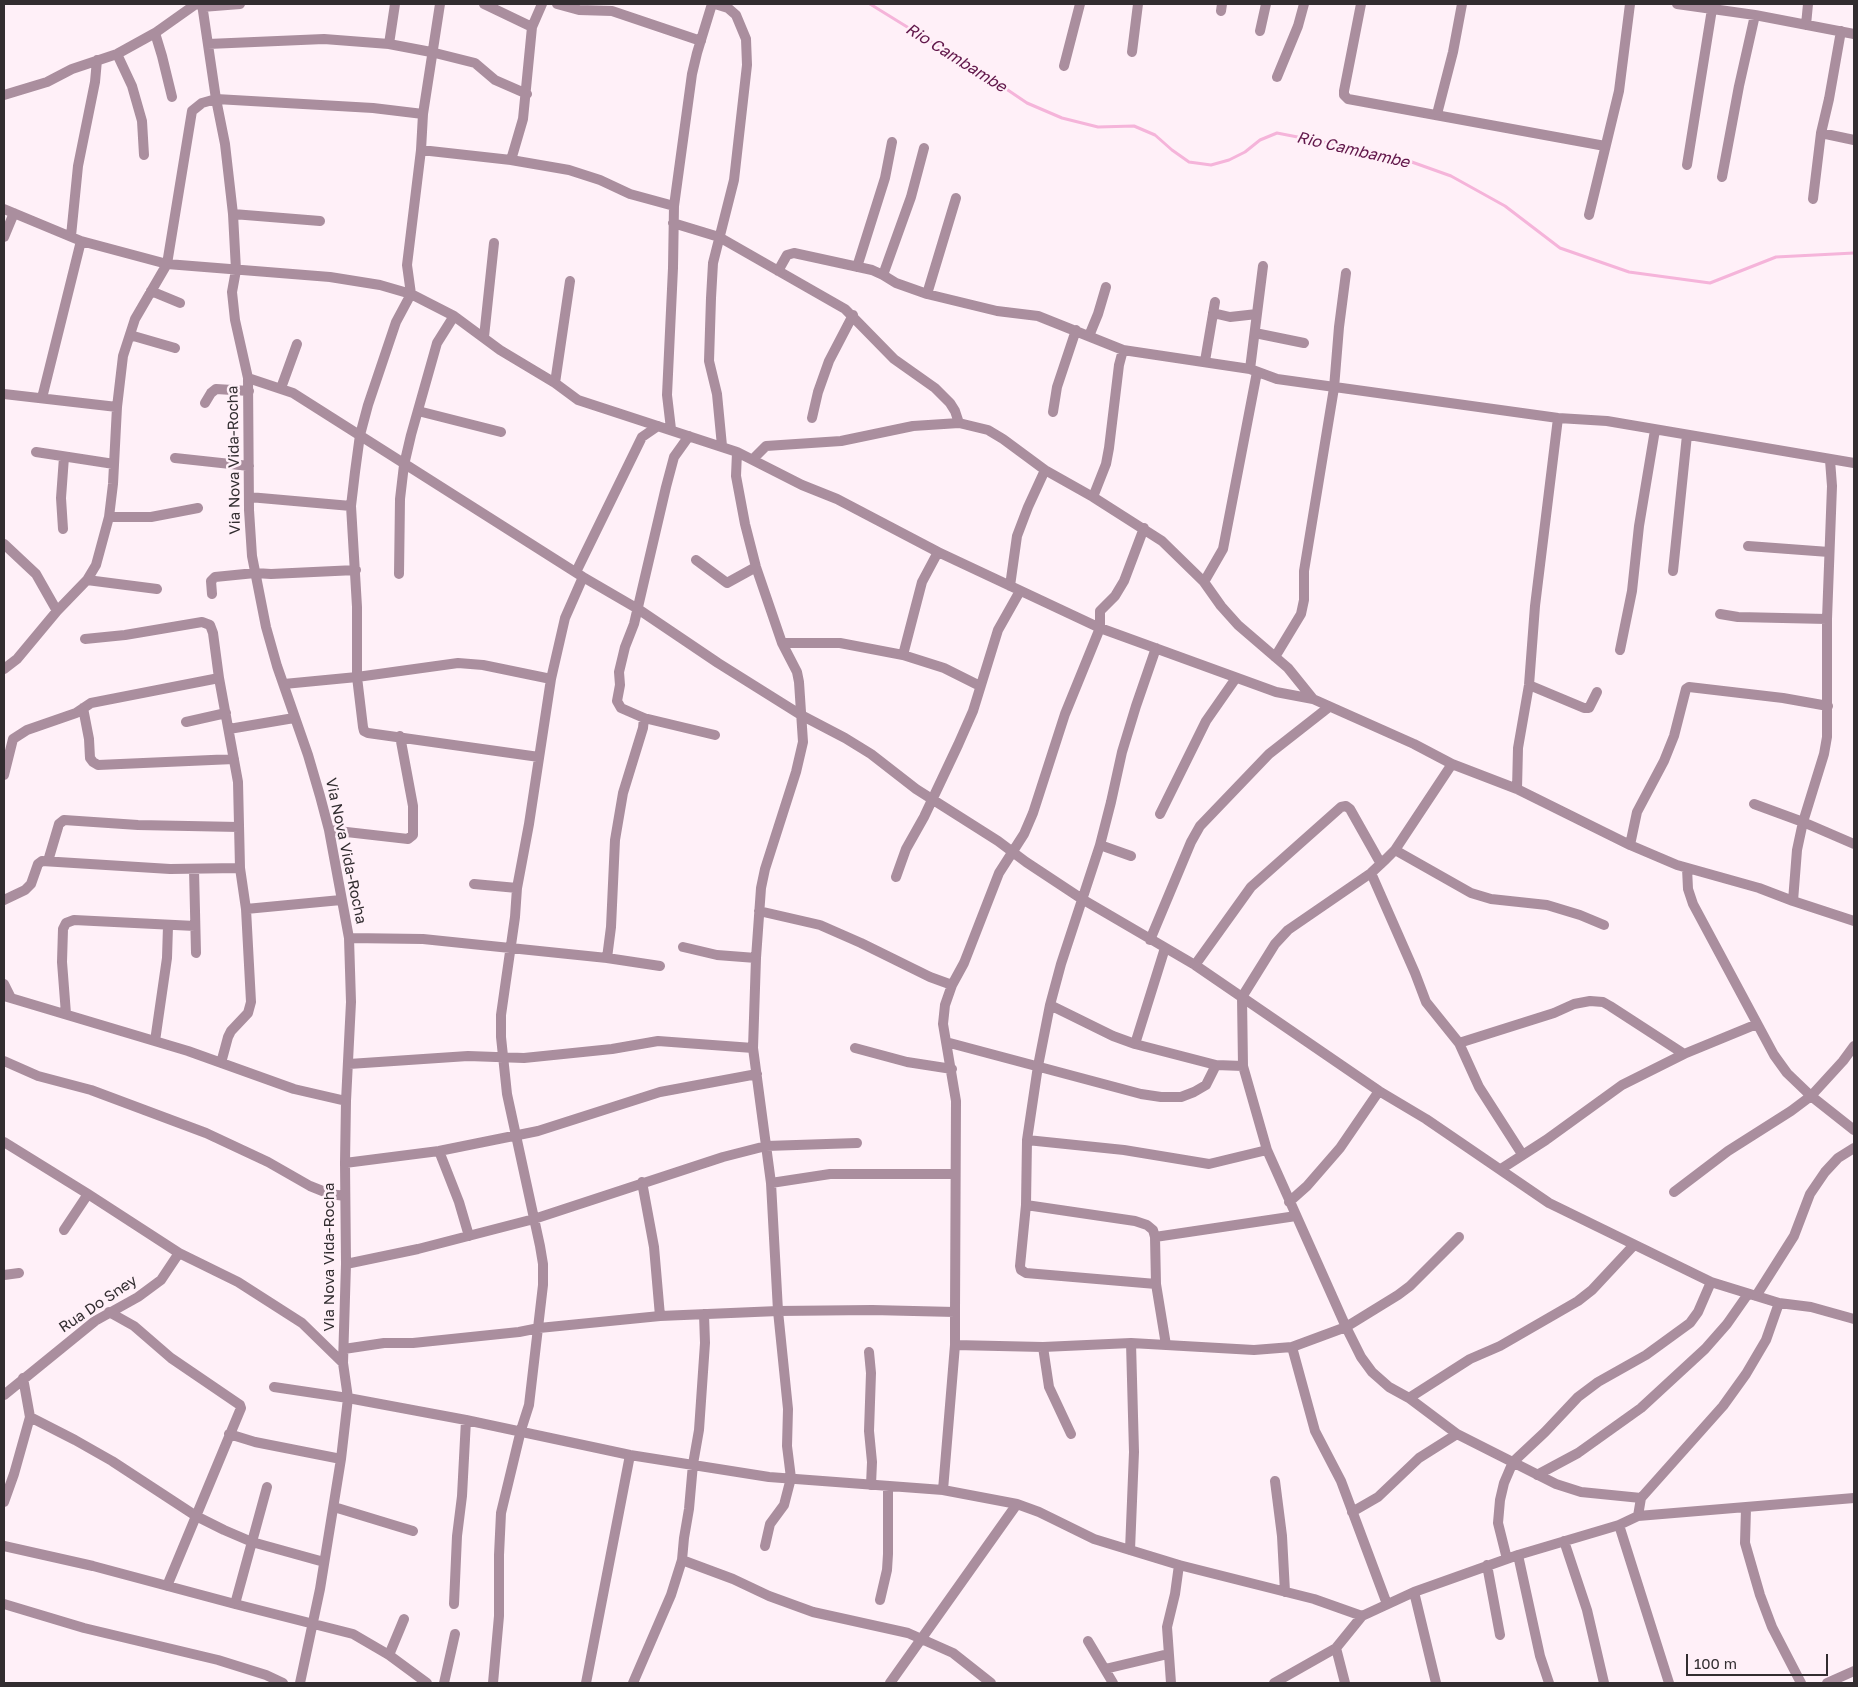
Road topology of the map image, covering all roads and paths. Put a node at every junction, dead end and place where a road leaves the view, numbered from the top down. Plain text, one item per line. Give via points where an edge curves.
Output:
1 (240, 4) edge
2 (395, 4) edge
3 (440, 4) edge
4 (484, 4) edge
5 (542, 4) edge
6 (557, 4) edge
7 (714, 4) edge
8 (1080, 4) edge
9 (1138, 4) edge
10 (1266, 4) edge
11 (1304, 4) edge
12 (1361, 4) edge
13 (1462, 4) edge
14 (1630, 4) edge
15 (1677, 4) edge
16 (1808, 4) edge
17 (200, 5) edge
18 (1700, 5) edge
19 (1712, 10) junction
20 (1755, 15) junction
21 (1806, 24) junction
22 (532, 27) junction
23 (1260, 31) dead end
24 (1841, 31) junction
25 (155, 33) junction
26 (1854, 34) edge
27 (701, 41) junction
28 (208, 44) junction
29 (389, 44) junction
30 (432, 52) junction
31 (1132, 52) dead end
32 (117, 54) junction
33 (97, 60) junction
34 (1064, 66) dead end
35 (1277, 77) dead end
36 (527, 94) junction
37 (4, 96) edge
38 (172, 97) dead end
39 (216, 99) junction
40 (423, 114) junction
41 (1437, 114) junction
42 (1821, 132) junction
43 (1854, 140) edge
44 (892, 142) dead end
45 (1605, 146) junction
46 (924, 148) dead end
47 (421, 150) junction
48 (144, 155) dead end
49 (511, 160) junction
50 (1687, 165) dead end
51 (1722, 177) dead end
52 (956, 198) dead end
53 (1813, 199) dead end
54 (674, 206) junction
55 (4, 209) edge
56 (14, 213) junction
57 (232, 214) junction
58 (1589, 215) dead end
59 (320, 222) dead end
60 (673, 223) junction
61 (71, 236) junction
62 (4, 237) edge
63 (719, 238) junction
64 (81, 241) junction
65 (494, 243) dead end
66 (167, 264) junction
67 (1263, 266) dead end
68 (857, 267) junction
69 (236, 270) junction
70 (778, 271) junction
71 (1346, 273) dead end
72 (883, 275) junction
73 (570, 282) dead end
74 (1106, 287) dead end
75 (151, 291) junction
76 (410, 294) junction
77 (927, 294) junction
78 (1214, 302) dead end
79 (180, 303) dead end
80 (1213, 313) junction
81 (1257, 314) junction
82 (852, 315) junction
83 (454, 316) junction
84 (1076, 330) junction
85 (1255, 333) junction
86 (130, 335) junction
87 (1089, 336) junction
88 (484, 337) junction
89 (1304, 343) dead end
90 (297, 344) dead end
91 (175, 348) dead end
92 (1123, 350) junction
93 (1205, 361) junction
94 (1254, 370) junction
95 (248, 378) junction
96 (555, 383) junction
97 (281, 388) junction
98 (1334, 388) junction
99 (249, 391) junction
100 (4, 394) edge
101 (42, 398) junction
102 (205, 403) dead end
103 (118, 407) junction
104 (418, 411) junction
105 (1053, 412) dead end
106 (812, 418) dead end
107 (1558, 418) junction
108 (959, 423) junction
109 (658, 426) junction
110 (670, 429) junction
111 (1655, 430) junction
112 (501, 432) dead end
113 (360, 435) junction
114 (1687, 435) junction
115 (689, 436) junction
116 (722, 446) junction
117 (36, 452) dead end
118 (738, 452) junction
119 (64, 457) junction
120 (175, 458) dead end
121 (753, 459) junction
122 (1830, 460) junction
123 (1854, 463) edge
124 (114, 464) junction
125 (404, 465) junction
126 (249, 466) junction
127 (1045, 470) junction
128 (249, 497) junction
129 (1093, 497) junction
130 (351, 506) junction
131 (198, 508) dead end
132 (108, 517) junction
133 (1144, 528) junction
134 (63, 529) dead end
135 (4, 544) edge
136 (1748, 546) dead end
137 (938, 552) junction
138 (1829, 552) junction
139 (696, 560) dead end
140 (756, 567) junction
141 (356, 570) junction
142 (1673, 571) dead end
143 (255, 573) junction
144 (399, 574) dead end
145 (579, 574) junction
146 (87, 580) junction
147 (1204, 582) junction
148 (1010, 586) junction
149 (157, 589) dead end
150 (1020, 591) junction
151 (212, 594) dead end
152 (638, 609) junction
153 (57, 610) junction
154 (1720, 614) dead end
155 (1827, 619) junction
156 (1100, 628) junction
157 (85, 638) dead end
158 (782, 643) junction
159 (1156, 648) junction
160 (1620, 650) dead end
161 (904, 656) junction
162 (1275, 657) junction
163 (5, 667) edge
164 (357, 677) junction
165 (219, 678) junction
166 (1236, 678) junction
167 (551, 679) junction
168 (284, 684) junction
169 (1529, 685) junction
170 (980, 686) junction
171 (1597, 692) dead end
172 (1313, 698) junction
173 (1828, 706) junction
174 (1328, 707) junction
175 (83, 708) junction
176 (226, 713) junction
177 (801, 716) junction
178 (294, 718) junction
179 (644, 718) junction
180 (186, 722) dead end
181 (229, 729) junction
182 (716, 735) dead end
183 (400, 736) junction
184 (539, 757) junction
185 (234, 759) junction
186 (1452, 764) junction
187 (4, 775) edge
188 (1517, 789) junction
189 (933, 800) junction
190 (1754, 804) dead end
191 (1160, 814) dead end
192 (1803, 822) junction
193 (239, 827) junction
194 (329, 830) junction
195 (1853, 841) edge
196 (1100, 845) junction
197 (1630, 845) junction
198 (1394, 850) junction
199 (1011, 852) junction
200 (1131, 856) dead end
201 (48, 861) junction
202 (1381, 864) junction
203 (240, 868) junction
204 (1687, 868) junction
205 (194, 869) junction
206 (1370, 873) junction
207 (896, 877) dead end
208 (474, 884) dead end
209 (516, 888) junction
210 (1082, 899) junction
211 (4, 900) edge
212 (341, 900) junction
213 (1793, 901) junction
214 (246, 909) junction
215 (759, 911) junction
216 (1854, 921) edge
217 (1604, 925) dead end
218 (168, 926) junction
219 (194, 926) junction
220 (349, 938) junction
221 (1150, 940) junction
222 (510, 947) junction
223 (683, 947) dead end
224 (1165, 948) junction
225 (196, 953) dead end
226 (607, 958) junction
227 (756, 958) junction
228 (1195, 965) junction
229 (660, 966) dead end
230 (4, 984) edge
231 (952, 985) junction
232 (8, 997) edge
233 (1242, 997) junction
234 (1050, 1005) junction
235 (66, 1014) junction
236 (1757, 1024) junction
237 (155, 1041) junction
238 (946, 1042) junction
239 (1460, 1042) junction
240 (1135, 1044) junction
241 (1854, 1046) edge
242 (753, 1048) junction
243 (854, 1048) dead end
244 (1684, 1054) junction
245 (503, 1058) junction
246 (4, 1061) edge
247 (222, 1062) junction
248 (348, 1064) junction
249 (1216, 1065) junction
250 (1038, 1066) junction
251 (1243, 1066) junction
252 (952, 1069) junction
253 (757, 1074) junction
254 (1379, 1092) junction
255 (1810, 1096) junction
256 (346, 1101) junction
257 (1854, 1130) edge
258 (515, 1136) junction
259 (1027, 1140) junction
260 (4, 1142) edge
261 (857, 1142) dead end
262 (766, 1146) junction
263 (1854, 1148) edge
264 (1267, 1150) junction
265 (439, 1152) junction
266 (1522, 1154) junction
267 (345, 1163) junction
268 (1500, 1169) junction
269 (955, 1174) junction
270 (642, 1182) junction
271 (772, 1183) junction
272 (1674, 1192) dead end
273 (88, 1194) junction
274 (345, 1196) junction
275 (1289, 1202) junction
276 (1026, 1205) junction
277 (1296, 1216) junction
278 (534, 1219) junction
279 (64, 1230) dead end
280 (469, 1236) junction
281 (1155, 1237) junction
282 (1459, 1237) dead end
283 (1634, 1245) junction
284 (180, 1253) junction
285 (346, 1264) junction
286 (20, 1273) dead end
287 (4, 1275) edge
288 (1711, 1282) junction
289 (1156, 1284) junction
290 (1752, 1295) junction
291 (1779, 1302) junction
292 (778, 1311) junction
293 (109, 1312) junction
294 (955, 1312) junction
295 (704, 1314) junction
296 (660, 1316) junction
297 (1854, 1319) edge
298 (1346, 1327) junction
299 (539, 1328) junction
300 (1131, 1343) junction
301 (954, 1345) junction
302 (1166, 1345) junction
303 (1043, 1347) junction
304 (1292, 1347) junction
305 (344, 1349) junction
306 (869, 1352) dead end
307 (343, 1364) junction
308 (23, 1378) junction
309 (274, 1387) dead end
310 (4, 1395) edge
311 (348, 1398) junction
312 (1409, 1398) junction
313 (30, 1417) junction
314 (466, 1420) junction
315 (521, 1430) junction
316 (229, 1434) junction
317 (1072, 1434) dead end
318 (1456, 1434) junction
319 (630, 1455) junction
320 (341, 1459) junction
321 (1513, 1462) junction
322 (693, 1464) junction
323 (1537, 1475) junction
324 (790, 1478) junction
325 (1275, 1481) dead end
326 (872, 1484) junction
327 (888, 1486) junction
328 (267, 1487) dead end
329 (943, 1490) junction
330 (1641, 1498) junction
331 (1854, 1498) edge
332 (4, 1502) edge
333 (1017, 1504) junction
334 (334, 1507) junction
335 (1746, 1508) junction
336 (1352, 1512) junction
337 (196, 1516) junction
338 (1638, 1516) junction
339 (1619, 1525) junction
340 (413, 1531) dead end
341 (1564, 1541) junction
342 (252, 1542) junction
343 (4, 1546) edge
344 (765, 1546) dead end
345 (1130, 1550) junction
346 (1518, 1555) junction
347 (1507, 1559) junction
348 (682, 1560) junction
349 (324, 1562) junction
350 (1179, 1565) junction
351 (1487, 1565) junction
352 (167, 1586) junction
353 (1286, 1592) junction
354 (1414, 1592) junction
355 (880, 1600) dead end
356 (4, 1604) edge
357 (235, 1604) junction
358 (454, 1604) dead end
359 (1387, 1604) junction
360 (1362, 1616) junction
361 (404, 1619) dead end
362 (313, 1623) junction
363 (456, 1634) dead end
364 (1500, 1635) dead end
365 (922, 1640) junction
366 (1088, 1641) dead end
367 (1336, 1648) junction
368 (1168, 1654) junction
369 (389, 1655) junction
370 (1105, 1669) junction
371 (1854, 1671) edge
372 (1285, 1680) edge
373 (894, 1682) edge
374 (283, 1683) edge
375 (300, 1683) edge
376 (427, 1683) edge
377 (444, 1683) edge
378 (493, 1683) edge
379 (586, 1683) edge
380 (633, 1683) edge
381 (992, 1683) edge
382 (1113, 1683) edge
383 (1171, 1683) edge
384 (1274, 1683) edge
385 (1345, 1683) edge
386 (1436, 1683) edge
387 (1549, 1683) edge
388 (1604, 1683) edge
389 (1669, 1683) edge
390 (1801, 1683) edge
391 (1827, 1683) edge

1 - 17 street
2 - 29 street
3 - 30 street
4 - 22 street
5 - 22 street
6 - 27 street via 580,10 612,11
7 - 27 street
7 - 63 street via 728,8 736,15 746,39 747,57 734,180
8 - 34 street
9 - 31 street
10 - 23 street
11 - 35 street via 1296,33
12 - 41 street via 1344,95 1348,99
13 - 41 street
14 - 45 street via 1619,91
15 - 18 street
16 - 21 street
17 - 25 street
17 - 28 street, Via Nova Vida-Rocha
18 - 19 street
19 - 20 street
19 - 50 street
20 - 21 street
20 - 51 street
21 - 24 street
22 - 36 street
24 - 26 street
24 - 42 street via 1830,100
25 - 32 street
25 - 38 street
27 - 54 street via 692,74
28 - 29 street via 324,39
28 - 39 street, Via Nova Vida-Rocha
29 - 30 street
30 - 36 street via 475,63 495,80
30 - 40 street
32 - 33 street
32 - 48 street via 132,86 142,121
33 - 37 street
33 - 61 street via 78,166
36 - 49 street
39 - 40 street
39 - 57 street, Via Nova Vida-Rocha via 225,144
39 - 66 street via 202,102 192,111
40 - 47 street
41 - 45 street
42 - 43 street
42 - 53 street
44 - 68 street via 885,178
45 - 58 street
46 - 72 street via 911,197
47 - 49 street
47 - 76 street via 407,265
49 - 54 street via 569,170 630,194
52 - 77 street
54 - 60 street
55 - 56 street
56 - 61 street
56 - 62 street
57 - 59 street
57 - 69 street, Via Nova Vida-Rocha
60 - 63 street
60 - 110 street via 667,395
61 - 64 street
63 - 70 street
63 - 116 street via 714,263 709,361 717,394
64 - 66 street
64 - 101 street
65 - 88 street
66 - 69 street
66 - 75 street
67 - 81 street
68 - 70 street via 789,253
68 - 72 street
69 - 76 street via 330,277 380,285
69 - 95 street, Via Nova Vida-Rocha via 232,292
70 - 82 street
71 - 98 street
72 - 77 street
73 - 96 street
74 - 87 street
75 - 79 street
75 - 86 street
76 - 83 street
76 - 113 street via 396,322
77 - 84 street via 997,311 1038,316
78 - 80 street
80 - 81 street via 1230,317
80 - 93 street
81 - 85 street
82 - 106 street via 829,361
82 - 108 street via 894,359 935,388 950,403
83 - 88 street
83 - 104 street via 437,343
84 - 87 street
84 - 105 street via 1057,386
85 - 89 street
85 - 94 street
86 - 91 street
86 - 103 street
87 - 92 street
88 - 96 street
90 - 97 street
92 - 93 street
92 - 129 street via 1106,464
93 - 94 street
94 - 98 street via 1277,379
94 - 147 street via 1223,549
95 - 97 street
95 - 99 street, Via Nova Vida-Rocha
96 - 109 street via 578,400
97 - 113 street
98 - 107 street
98 - 162 street via 1304,571 1303,607
99 - 102 street via 216,390
99 - 126 street, Via Nova Vida-Rocha
100 - 101 street
101 - 103 street
103 - 124 street
104 - 112 street
104 - 125 street
107 - 111 street via 1607,421
107 - 169 street via 1535,606
108 - 121 street via 913,426 841,441 766,446
108 - 127 street via 988,430
109 - 110 street
109 - 145 street via 642,437
110 - 115 street
111 - 114 street
111 - 160 street via 1632,591
113 - 125 street
113 - 130 street
114 - 122 street
114 - 142 street
115 - 116 street
115 - 152 street via 674,457
116 - 118 street
117 - 119 street
118 - 121 street
118 - 140 street via 736,476
119 - 124 street
119 - 134 street
120 - 126 street
121 - 137 street
122 - 123 street
122 - 138 street
124 - 132 street
125 - 144 street
125 - 145 street
126 - 128 street, Via Nova Vida-Rocha
127 - 129 street
127 - 148 street via 1017,536
128 - 130 street
128 - 143 street, Via Nova Vida-Rocha via 250,542
129 - 133 street
130 - 141 street
131 - 132 street via 151,517
132 - 146 street via 96,565
133 - 147 street via 1169,547
133 - 156 street via 1124,581 1100,611
135 - 153 street via 36,574
136 - 138 street
137 - 148 street
137 - 161 street via 922,582
138 - 155 street
139 - 140 street via 728,583
140 - 158 street
141 - 143 street
141 - 164 street
143 - 151 street via 215,577 211,581
143 - 168 street, Via Nova Vida-Rocha via 266,627
145 - 152 street
145 - 167 street
146 - 149 street
146 - 153 street
147 - 162 street via 1238,625
148 - 150 street
150 - 156 street
150 - 170 street via 998,630
152 - 177 street
152 - 179 street via 619,672 617,701 622,708
153 - 163 street via 29,646
154 - 155 street
155 - 173 street
156 - 159 street
156 - 199 street via 1065,714 1033,813
157 - 165 street via 202,622 210,624
158 - 161 street via 840,643
158 - 177 street via 797,672
159 - 166 street
159 - 196 street via 1122,752
161 - 170 street via 944,668
162 - 172 street
164 - 167 street via 458,664 483,665
164 - 168 street
164 - 183 street via 364,731
165 - 175 street via 91,703
165 - 176 street
166 - 172 street via 1276,692
166 - 191 street via 1206,721
167 - 184 street
168 - 178 street, Via Nova Vida-Rocha
169 - 171 street via 1584,708 1589,708
169 - 188 street via 1518,748
170 - 189 street via 973,711
172 - 174 street
173 - 192 street via 1824,754
173 - 197 street via 1783,698 1686,689 1674,736 1637,812
174 - 186 street
174 - 221 street via 1270,754 1200,826
175 - 185 street via 90,758 98,765
175 - 187 street via 17,735 13,739
176 - 180 street
176 - 181 street
177 - 189 street via 871,754
177 - 215 street via 802,749 765,869
178 - 181 street
178 - 194 street, Via Nova Vida-Rocha
179 - 182 street
179 - 226 street via 623,793 615,840
181 - 185 street
183 - 184 street
183 - 194 street via 413,806 413,836
184 - 209 street via 530,824
185 - 193 street
186 - 188 street
186 - 198 street
188 - 197 street
189 - 199 street
189 - 207 street via 906,849
190 - 192 street
192 - 195 street
192 - 213 street
193 - 201 street via 64,820
193 - 203 street
194 - 212 street, Via Nova Vida-Rocha
196 - 200 street
196 - 210 street
197 - 204 street
198 - 202 street
198 - 217 street via 1471,893 1491,900 1547,905
199 - 210 street
199 - 231 street
201 - 205 street
201 - 211 street via 38,864 31,884 25,890
202 - 206 street
202 - 228 street via 1350,809 1341,807 1251,888
203 - 205 street
203 - 214 street
204 - 213 street
204 - 236 street via 1693,904
205 - 219 street
206 - 233 street via 1288,930 1275,944
206 - 239 street via 1426,1002
208 - 209 street
209 - 222 street
210 - 221 street
210 - 234 street
212 - 214 street
212 - 220 street, Via Nova Vida-Rocha
213 - 216 street
214 - 247 street via 250,1008 231,1031
215 - 227 street
215 - 231 street via 820,925
218 - 219 street
218 - 235 street via 74,920 66,923 62,929
218 - 237 street via 167,958
219 - 225 street
220 - 222 street
220 - 248 street, Via Nova Vida-Rocha via 351,1002
221 - 224 street
222 - 226 street
222 - 245 street via 501,1015
223 - 227 street via 723,956
224 - 228 street
224 - 240 street
226 - 229 street
227 - 242 street
228 - 233 street
230 - 232 street
231 - 238 street via 944,1014
232 - 235 street
233 - 251 street
233 - 254 street
234 - 240 street
234 - 250 street
235 - 237 street
236 - 244 street
236 - 255 street via 1774,1056
237 - 247 street
238 - 250 street
238 - 252 street
239 - 244 street via 1574,1004 1602,1002
239 - 266 street via 1479,1087
240 - 249 street
241 - 255 street
242 - 245 street via 658,1041 612,1049
242 - 253 street
243 - 252 street via 907,1062
244 - 266 street via 1622,1085
245 - 248 street via 468,1056
245 - 258 street
246 - 274 street via 38,1076 91,1090 206,1133 310,1186
247 - 256 street via 294,1089
248 - 256 street, Via Nova Vida-Rocha
249 - 250 street via 1206,1085 1182,1097 1141,1094
249 - 251 street
250 - 259 street
251 - 264 street
252 - 269 street via 956,1101
253 - 258 street via 660,1092 572,1122
253 - 262 street
254 - 268 street
254 - 275 street via 1340,1148
255 - 257 street
255 - 272 street
256 - 267 street, Via Nova Vida-Rocha
258 - 265 street
258 - 278 street
259 - 264 street via 1124,1150 1208,1164
259 - 276 street
260 - 273 street
261 - 262 street
262 - 270 street
262 - 271 street
263 - 290 street via 1825,1172 1810,1194 1794,1236
264 - 275 street
265 - 267 street
265 - 280 street
266 - 268 street
267 - 274 street, Via Nova Vida-Rocha
268 - 283 street via 1549,1203
269 - 271 street via 830,1174
269 - 294 street
270 - 278 street
270 - 296 street via 654,1247
271 - 292 street
273 - 279 street
273 - 284 street
274 - 285 street, Via Nova Vida-Rocha
275 - 277 street
276 - 281 street via 1134,1221 1147,1225
276 - 289 street via 1021,1270
277 - 281 street
277 - 298 street
278 - 280 street
278 - 299 street via 543,1264
280 - 285 street
281 - 289 street
282 - 298 street via 1410,1286
283 - 288 street
283 - 312 street via 1578,1301 1470,1360
284 - 293 street, Rua Do Sney via 161,1280
284 - 307 street via 238,1282 302,1323
285 - 305 street, Via Nova Vida-Rocha
286 - 287 street
288 - 290 street
288 - 321 street via 1690,1323 1578,1397
289 - 302 street
290 - 291 street
290 - 323 street via 1705,1350 1648,1402 1578,1453
291 - 297 street
291 - 330 street via 1766,1340 1746,1374 1723,1406
292 - 294 street
292 - 295 street
292 - 324 street via 788,1409
293 - 308 street, Rua Do Sney
293 - 316 street via 134,1326 171,1358 240,1405
294 - 301 street
295 - 296 street
295 - 322 street via 701,1403
296 - 299 street
298 - 304 street
298 - 312 street via 1372,1372
299 - 305 street
299 - 315 street via 529,1405
300 - 302 street
300 - 303 street
300 - 345 street via 1134,1452
301 - 303 street
301 - 329 street
302 - 304 street via 1254,1350
303 - 317 street via 1049,1388
304 - 336 street via 1315,1430 1341,1481
305 - 307 street, Via Nova Vida-Rocha
306 - 326 street
307 - 311 street, Via Nova Vida-Rocha
308 - 310 street, Rua Do Sney
308 - 313 street
309 - 311 street
311 - 314 street
311 - 320 street, Via Nova Vida-Rocha
312 - 318 street
313 - 332 street
313 - 337 street via 134,1474
314 - 315 street
314 - 358 street
315 - 319 street
315 - 378 street via 501,1513 499,1616
316 - 320 street
316 - 337 street
318 - 321 street
318 - 336 street via 1418,1458 1389,1489
319 - 322 street
319 - 379 street
320 - 334 street, Via Nova Vida-Rocha
321 - 323 street
321 - 347 street via 1504,1483 1498,1523
322 - 324 street
322 - 348 street
323 - 330 street via 1581,1492
324 - 326 street
324 - 344 street via 784,1506 770,1524
325 - 353 street
326 - 327 street
327 - 329 street
327 - 355 street via 887,1570
328 - 342 street
329 - 333 street
330 - 338 street
331 - 335 street
333 - 345 street via 1094,1539
333 - 365 street
334 - 340 street
334 - 349 street, Via Nova Vida-Rocha
335 - 338 street
335 - 390 street via 1745,1543 1760,1595 1772,1627
336 - 359 street
337 - 342 street
337 - 352 street
338 - 339 street
339 - 341 street
339 - 389 street
341 - 346 street
341 - 388 street via 1587,1610
342 - 349 street
342 - 357 street
343 - 352 street
345 - 350 street
346 - 347 street
346 - 387 street
347 - 351 street
348 - 365 street via 813,1612 908,1633
348 - 380 street via 671,1595
349 - 362 street, Via Nova Vida-Rocha
350 - 353 street
350 - 368 street via 1167,1627
351 - 354 street
351 - 364 street
352 - 357 street
353 - 360 street
354 - 359 street
354 - 386 street
356 - 374 street via 84,1628 218,1660
357 - 362 street
359 - 360 street
360 - 367 street
361 - 369 street
362 - 369 street via 353,1634
362 - 375 street, Via Nova Vida-Rocha
363 - 377 street
365 - 373 street
365 - 381 street via 953,1653
366 - 370 street
367 - 372 street
367 - 385 street
368 - 370 street
368 - 383 street
369 - 376 street
370 - 382 street
371 - 391 street
372 - 384 street

